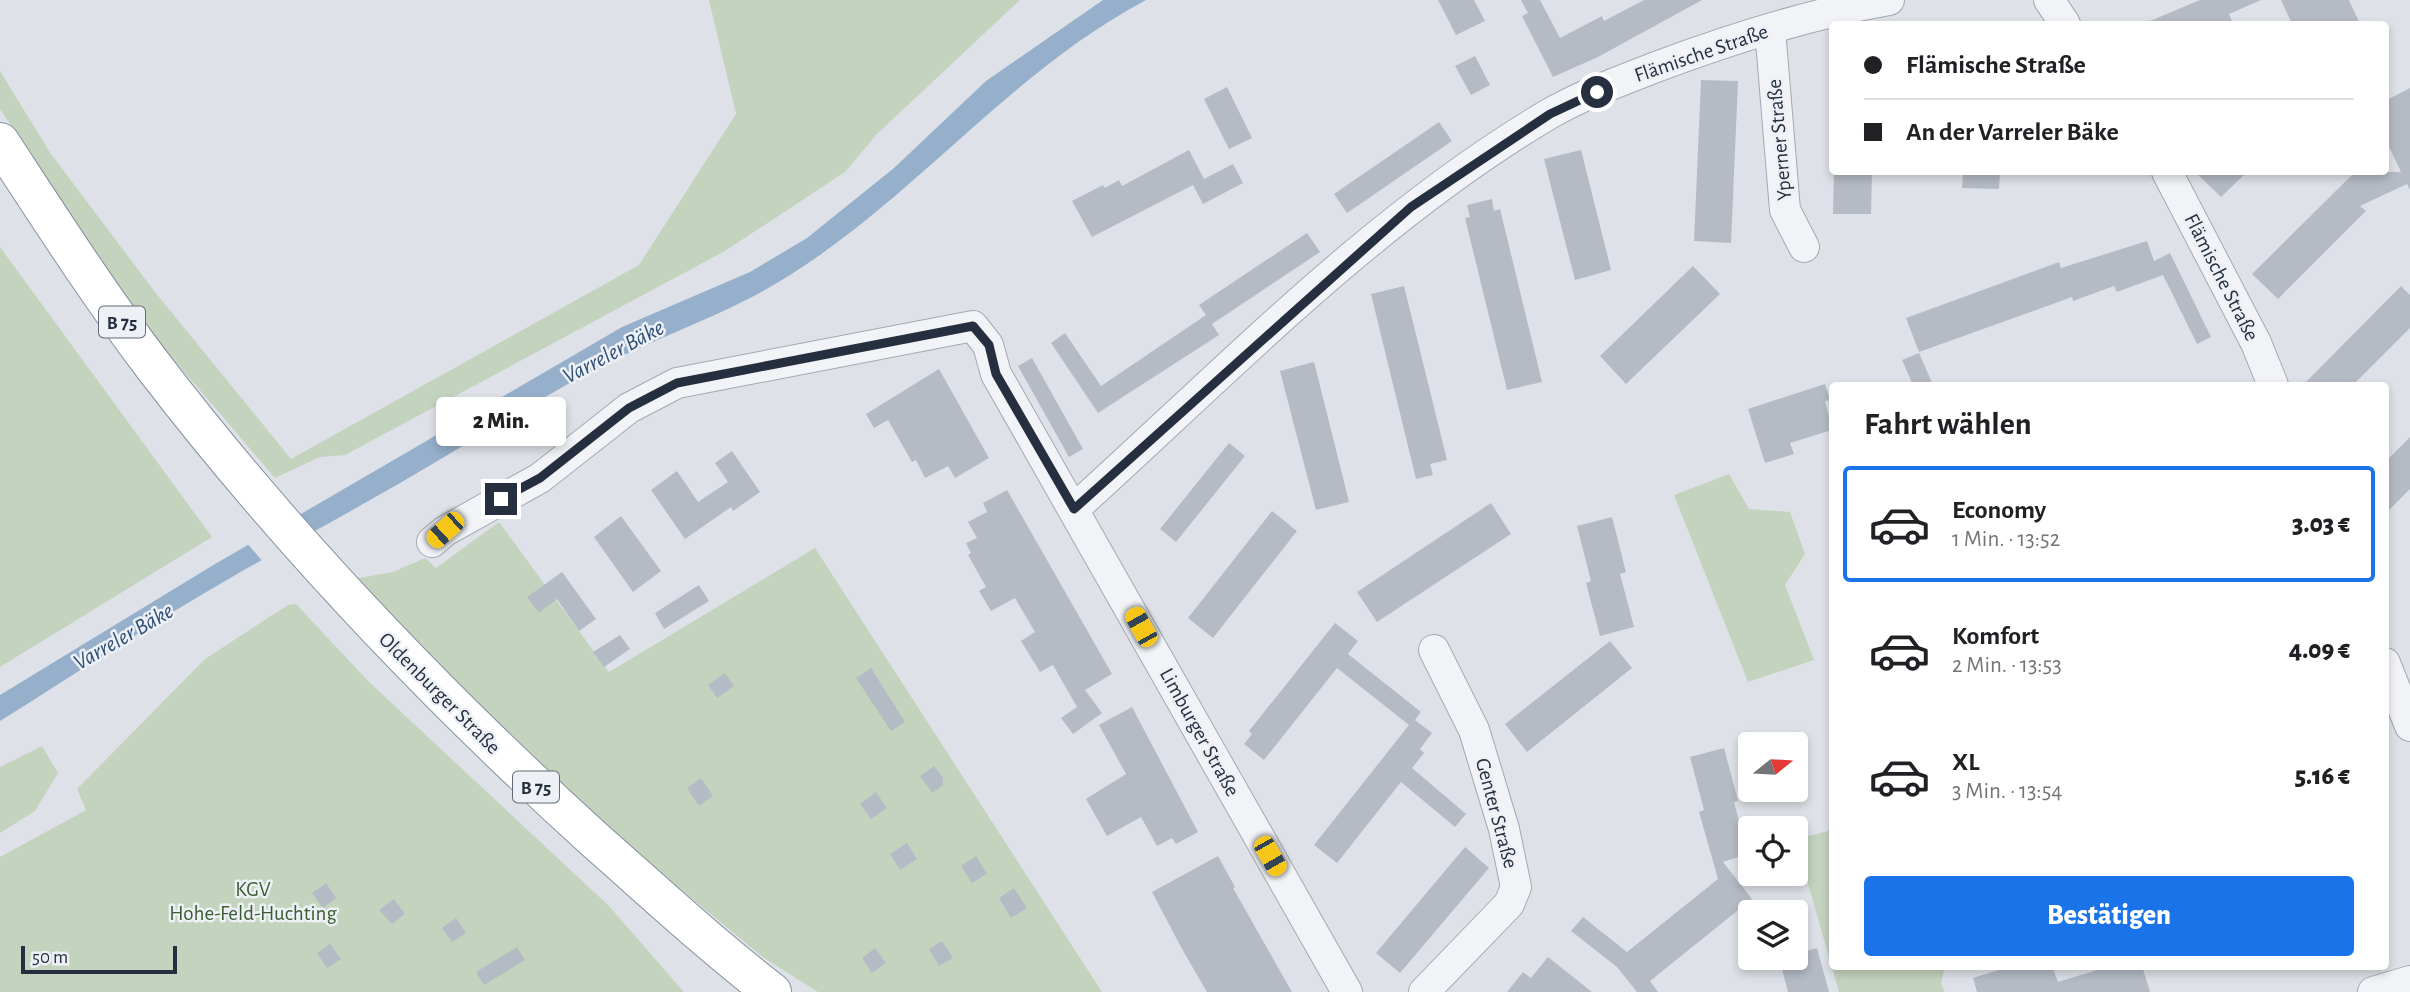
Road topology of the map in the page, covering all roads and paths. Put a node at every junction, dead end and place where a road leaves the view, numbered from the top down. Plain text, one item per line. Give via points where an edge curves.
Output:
1 (1889, 0) edge
2 (2049, 0) edge
3 (1853, 3) edge
4 (2063, 21) edge
5 (1770, 29) junction
6 (0, 142) edge
7 (2169, 175) edge
8 (0, 189) edge
9 (1804, 247) dead end
10 (2272, 382) edge
11 (247, 501) junction
12 (1074, 509) junction
13 (432, 542) dead end
14 (324, 591) junction
15 (1434, 650) dead end
16 (2389, 673) edge
17 (2410, 726) edge
18 (2410, 981) edge
19 (734, 992) edge
20 (772, 992) edge
21 (1347, 992) edge
22 (1424, 992) edge
23 (2373, 992) edge

1 - 3 street, Flämische Straße
2 - 4 street
3 - 5 street, Flämische Straße
5 - 9 street, Yperner Straße via 1785,210
5 - 12 street, Flämische Straße via 1617,82 1550,114 1411,207
6 - 11 highway, B 75
7 - 10 street, Flämische Straße
8 - 11 highway, B 75 via 160,418
11 - 14 highway, Oldenburger Straße / B 75
12 - 13 street, Limburger Straße via 996,374 989,345 973,326 677,383 629,408 540,478 445,530
12 - 21 street, Limburger Straße
14 - 19 highway, Oldenburger Straße / B 75 via 418,708 517,805
14 - 20 highway, Oldenburger Straße / B 75 via 646,885
15 - 22 street, Genter Straße via 1474,730 1516,887 1509,904
16 - 17 street
18 - 23 street

